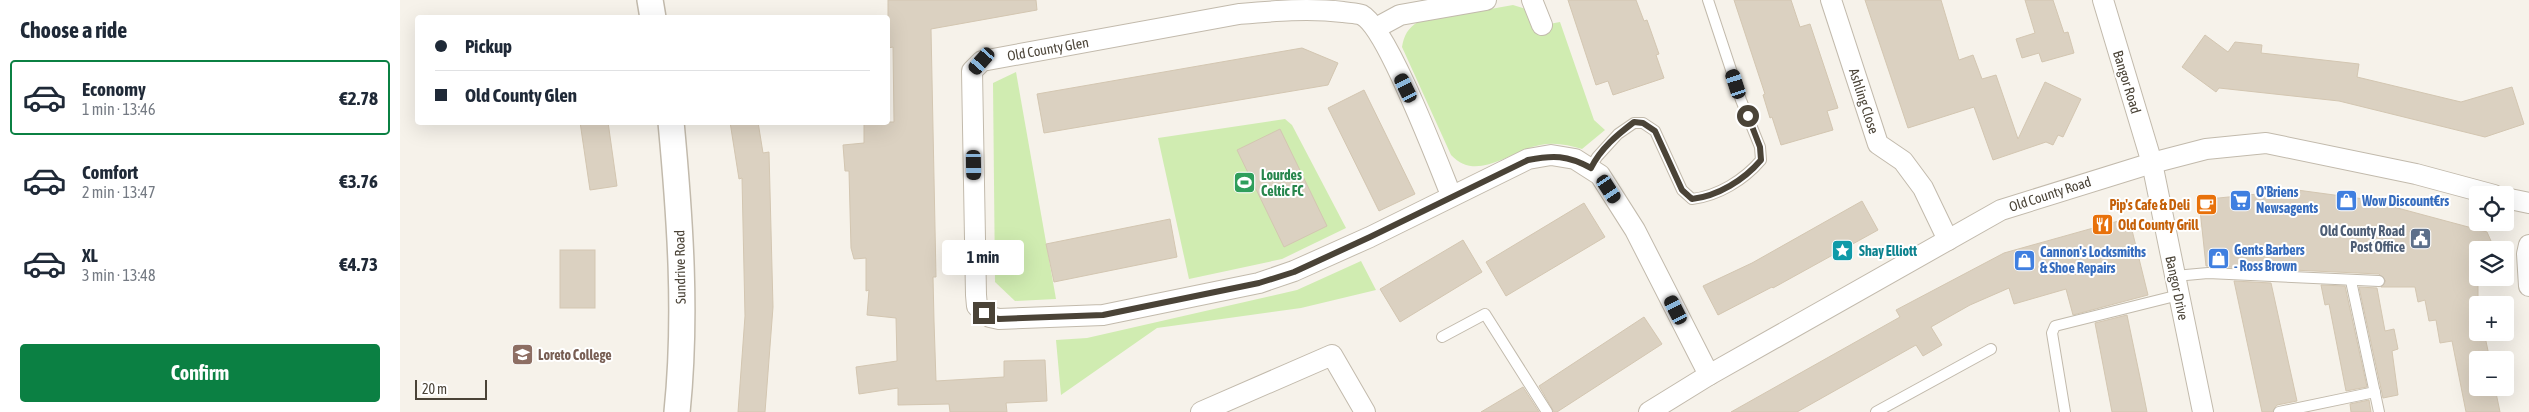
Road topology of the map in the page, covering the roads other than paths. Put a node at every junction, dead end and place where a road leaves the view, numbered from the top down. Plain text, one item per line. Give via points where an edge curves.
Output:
1 (650, 0) edge
2 (1486, 0) edge
3 (1532, 0) edge
4 (1708, 0) edge
5 (1831, 0) edge
6 (2103, 0) edge
7 (652, 15) edge
8 (1542, 25) dead end
9 (1376, 28) junction
10 (671, 125) edge
11 (2152, 163) junction
12 (1591, 168) junction
13 (2469, 189) edge
14 (1452, 196) junction
15 (2514, 200) edge
16 (2529, 203) edge
17 (1948, 240) junction
18 (2529, 245) edge
19 (2352, 281) junction
20 (2379, 281) dead end
21 (2177, 286) junction
22 (2529, 286) edge
23 (1442, 337) dead end
24 (1991, 349) dead end
25 (1709, 375) junction
26 (2375, 392) junction
27 (677, 412) edge
28 (1201, 412) edge
29 (1365, 412) edge
30 (1547, 412) edge
31 (1649, 412) edge
32 (1876, 412) edge
33 (2065, 412) edge
34 (2203, 412) edge
35 (2279, 412) edge
36 (2379, 412) edge

1 - 7 street
2 - 9 street via 1400,15
3 - 8 street
4 - 12 lane via 1760,147 1761,160 1748,175 1707,197 1692,199 1682,190 1655,131 1643,123 1634,122 1597,156
5 - 17 street, Ashling Close via 1878,144 1903,161 1923,188
6 - 11 street, Bangor Road
9 - 14 street, Old County Glen via 1413,102
9 - 14 street, Old County Glen via 1361,15 1283,10 1240,14 982,61 972,72 977,306 990,317 999,319 1103,315 1259,283 1294,272
10 - 27 street, Sundrive Road via 681,260
11 - 13 street, Old County Road via 2206,149 2266,143 2336,156
11 - 17 street, Old County Road via 2001,210
11 - 21 street, Bangor Drive
12 - 14 street, Old County Glen via 1575,159 1552,155 1528,160
12 - 25 street, Old County Glen via 1600,175 1635,230
15 - 16 street
17 - 25 street, Old County Road
18 - 22 street via 2526,254
19 - 20 lane
19 - 21 lane via 2208,273
19 - 26 lane
21 - 33 lane via 2055,326 2052,333
21 - 34 street, Bangor Drive
23 - 30 lane via 1485,314
24 - 32 lane
25 - 31 street, Old County Road
26 - 35 lane
26 - 36 lane
28 - 29 street via 1332,355

